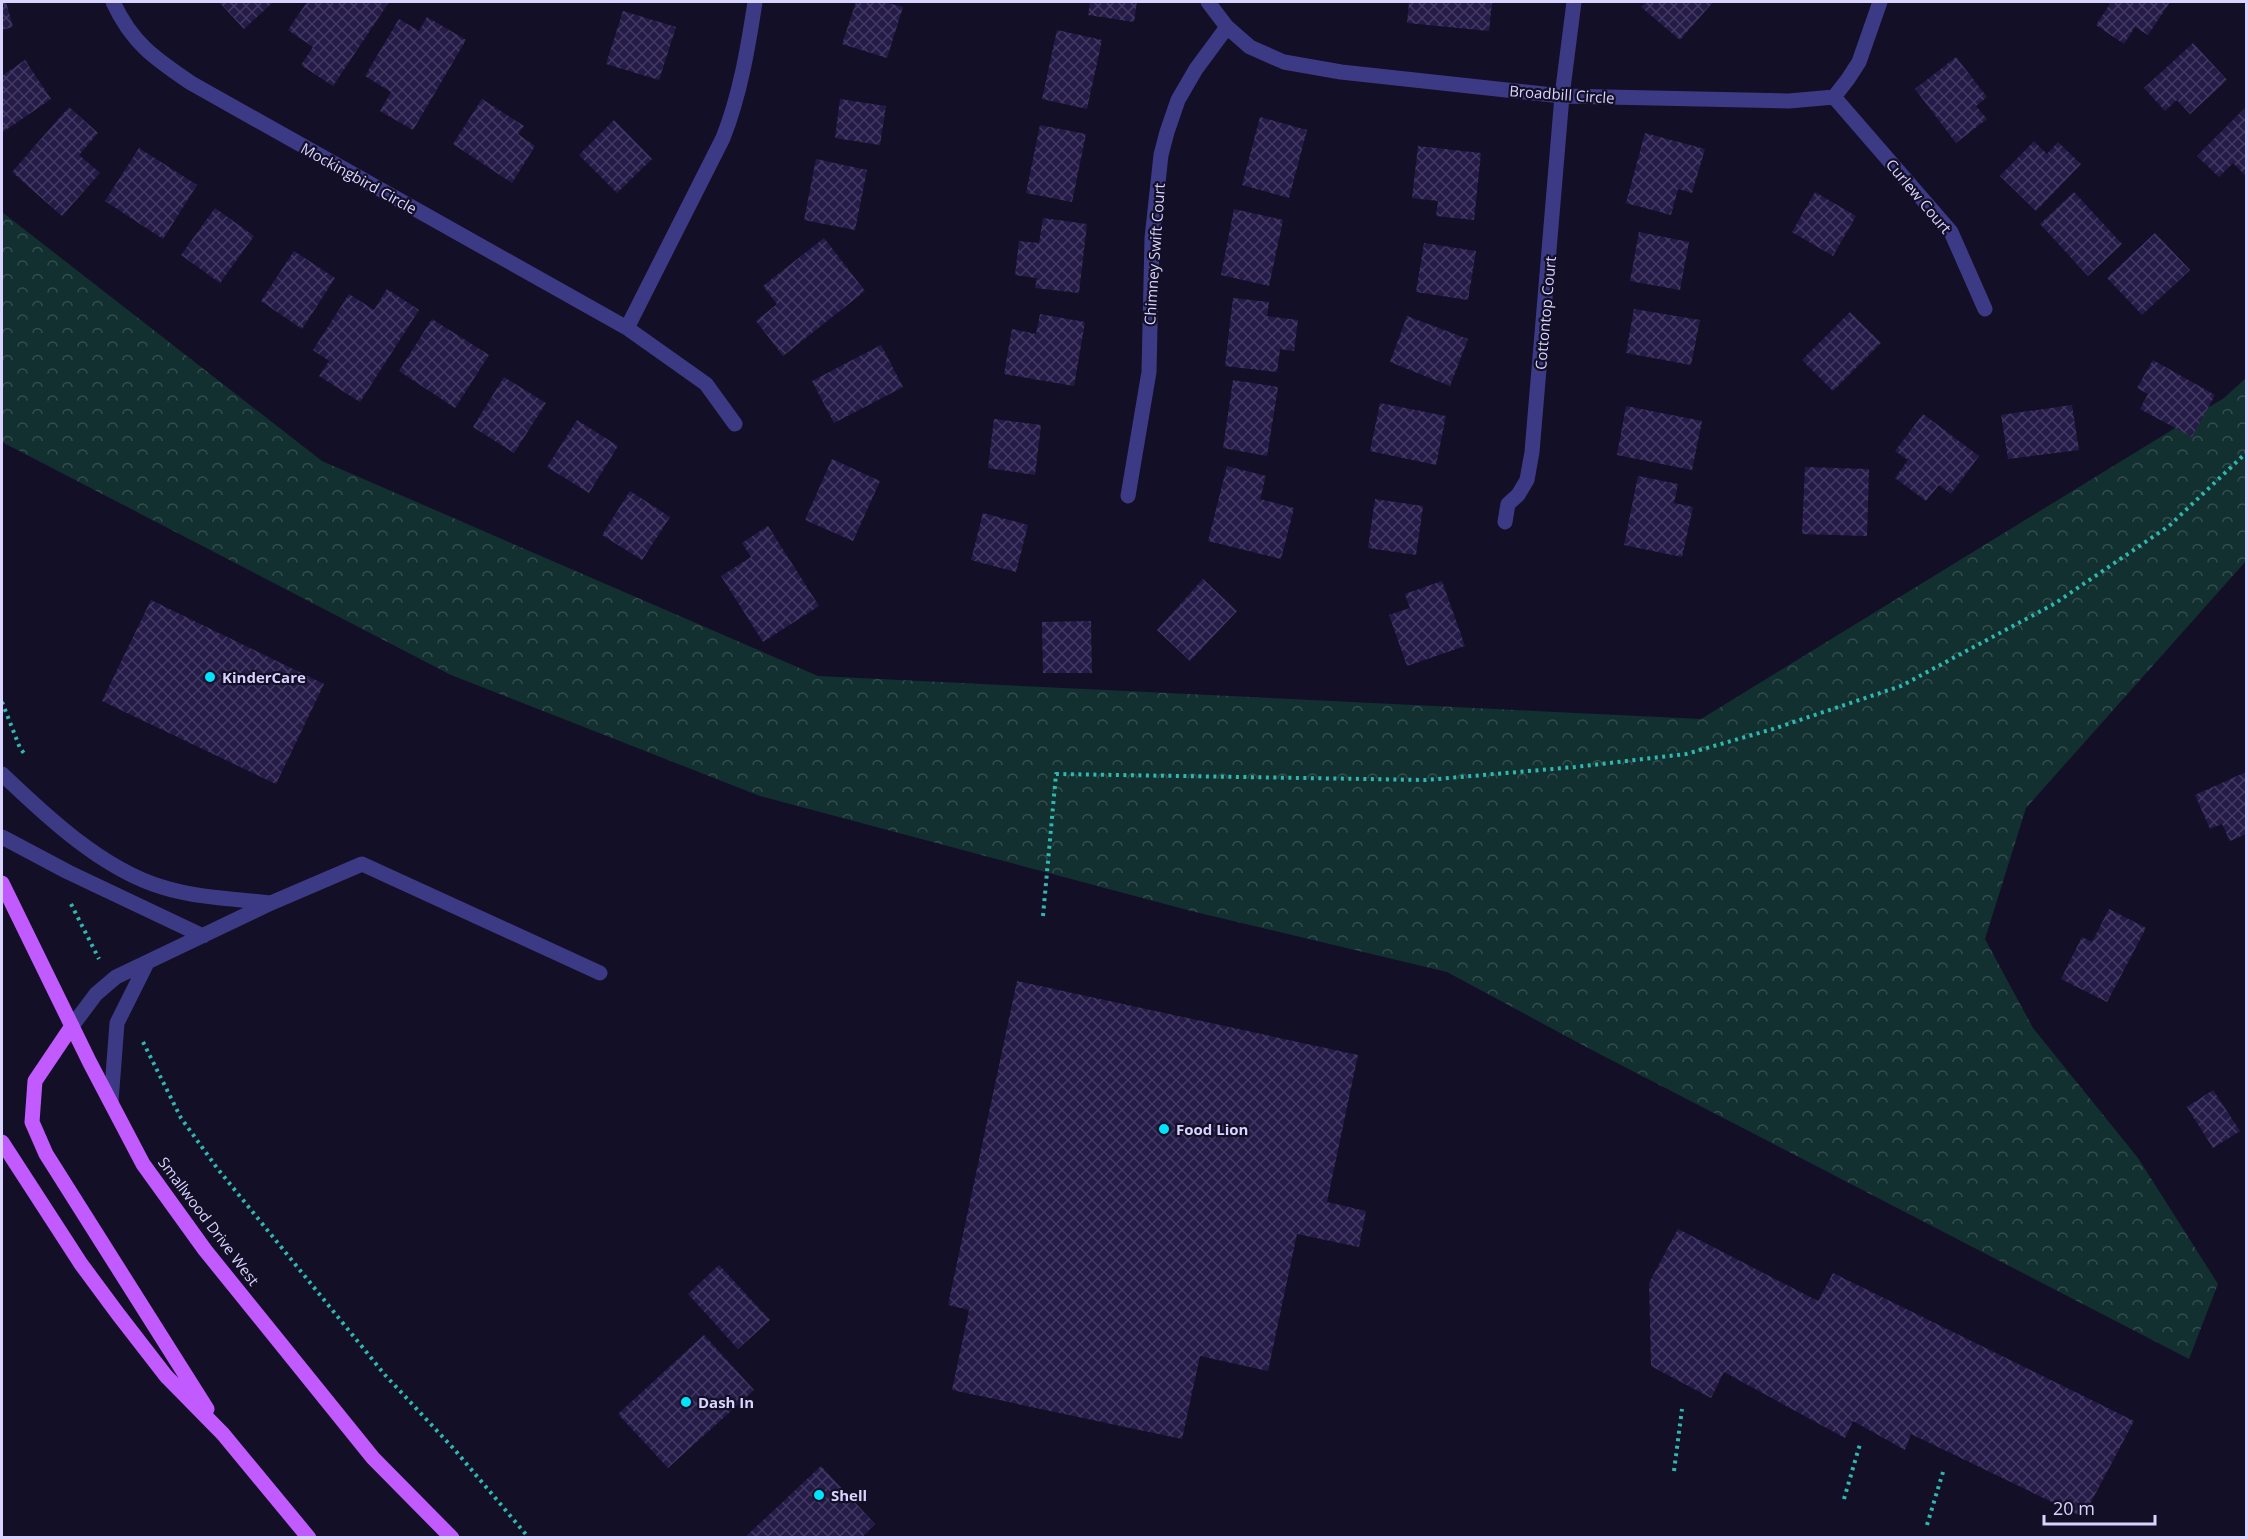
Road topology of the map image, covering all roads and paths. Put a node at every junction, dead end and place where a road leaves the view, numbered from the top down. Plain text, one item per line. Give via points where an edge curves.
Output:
1 (112, 2) edge
2 (755, 2) edge
3 (1208, 2) edge
4 (1574, 2) edge
5 (1880, 2) edge
6 (1227, 27) junction
7 (1562, 96) junction
8 (1834, 97) junction
9 (1985, 309) dead end
10 (627, 328) junction
11 (735, 424) dead end
12 (2247, 453) edge
13 (1128, 496) dead end
14 (1505, 522) dead end
15 (2, 702) edge
16 (27, 758) dead end
17 (2, 774) edge
18 (2, 837) edge
19 (2, 883) edge
20 (68, 899) dead end
21 (271, 903) junction
22 (1042, 916) dead end
23 (203, 936) junction
24 (147, 963) junction
25 (102, 965) dead end
26 (600, 973) dead end
27 (72, 1026) junction
28 (139, 1034) dead end
29 (111, 1102) junction
30 (2, 1142) edge
31 (1682, 1408) dead end
32 (223, 1434) junction
33 (1860, 1444) dead end
34 (1674, 1471) dead end
35 (1943, 1472) dead end
36 (1844, 1499) dead end
37 (1927, 1526) dead end
38 (309, 1538) edge
39 (452, 1538) edge
40 (529, 1538) edge

1 - 10 street, Mockingbird Circle via 138,43 191,83
2 - 10 street via 744,66 723,138
3 - 6 street, Broadbill Circle
4 - 7 street, Cottontop Court
5 - 8 street via 1859,62
6 - 7 street, Broadbill Circle via 1250,47 1284,63
6 - 13 street, Chimney Swift Court via 1178,100 1161,155 1152,238 1149,372
7 - 8 street, Broadbill Circle via 1789,101
7 - 14 street, Cottontop Court via 1532,452 1527,480 1508,504
8 - 9 street, Curlew Court via 1951,232
10 - 11 street, Mockingbird Circle via 706,384
12 - 22 path via 2169,526 2054,604 1901,686 1686,754 1426,780 1056,774
15 - 16 path
17 - 21 street via 77,841 124,871 161,887
18 - 23 street
19 - 27 main road, Smallwood Drive West
20 - 25 path
21 - 23 street
21 - 26 street via 362,864
23 - 24 street
24 - 27 street via 116,977 96,994
24 - 29 street via 117,1023
27 - 29 main road, Smallwood Drive West
27 - 32 main road via 35,1081 32,1122 46,1154
28 - 40 path via 181,1118 217,1168 385,1375
29 - 39 main road, Smallwood Drive West via 143,1164 205,1250 373,1458
30 - 32 main road via 118,1314 166,1376
31 - 34 path
32 - 38 main road
33 - 36 path
35 - 37 path

